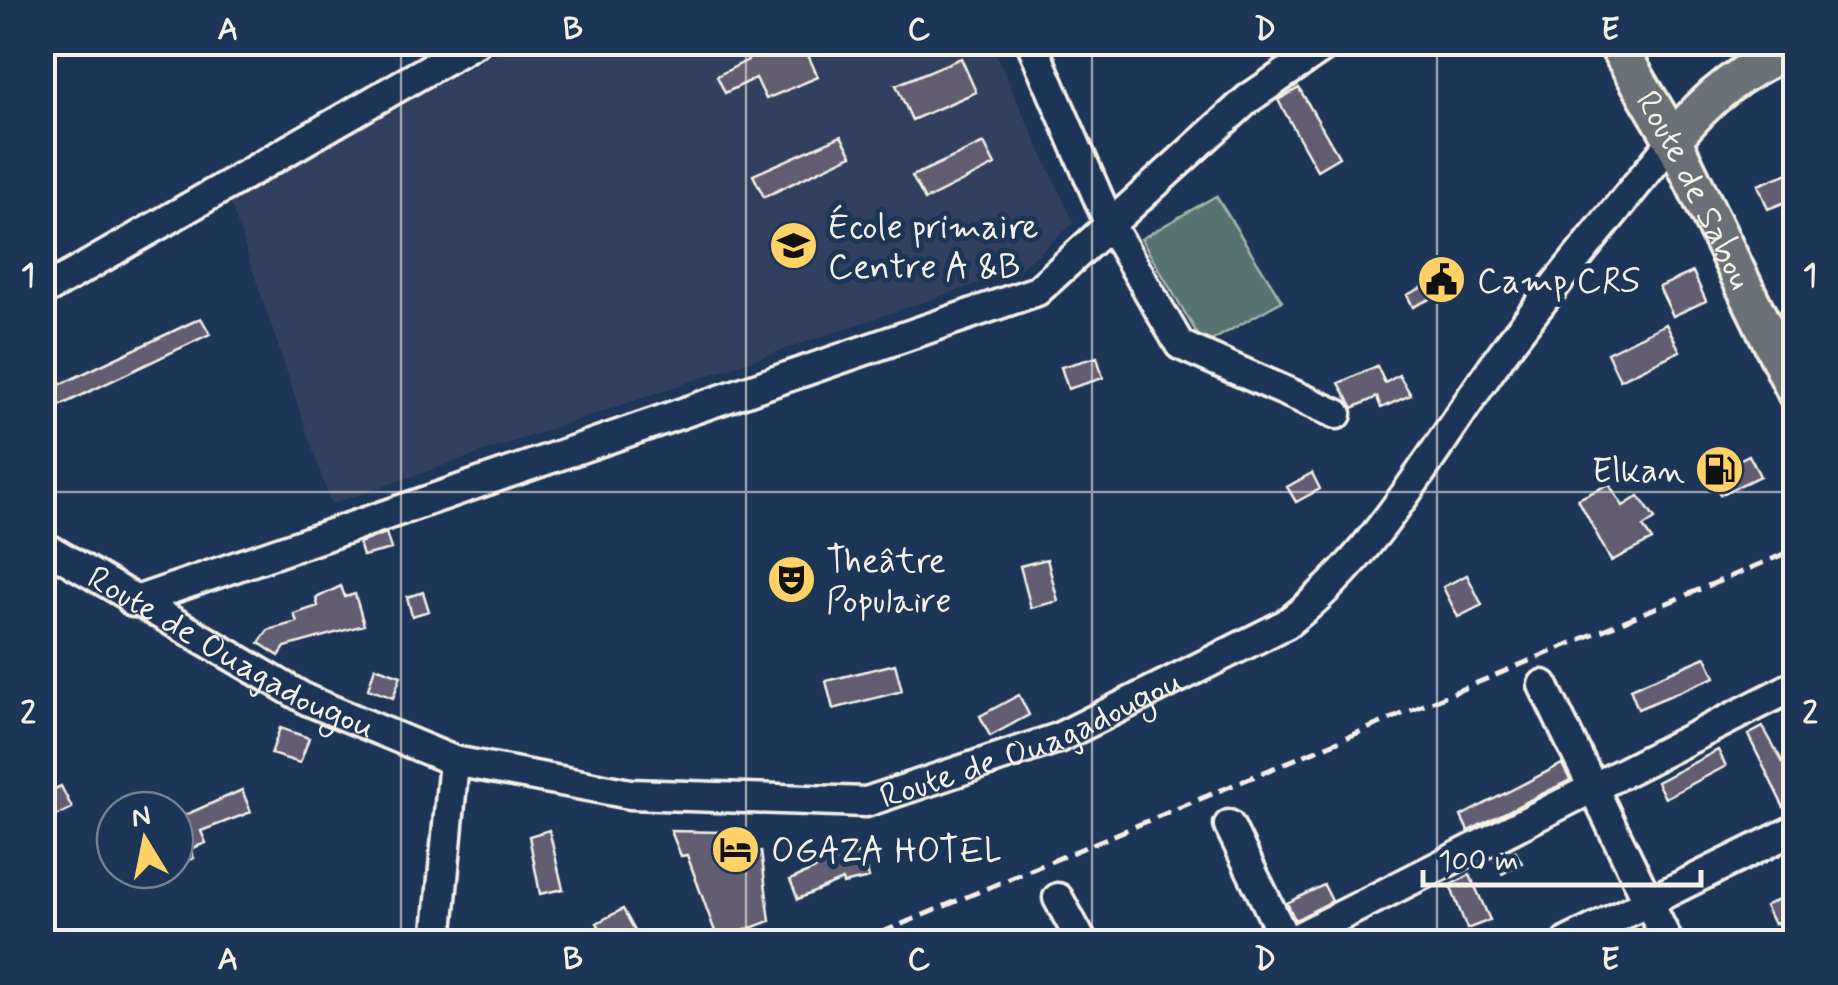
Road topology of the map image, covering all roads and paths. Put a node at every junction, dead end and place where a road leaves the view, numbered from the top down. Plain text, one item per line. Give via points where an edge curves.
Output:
1 (476, 42) edge
2 (1031, 42) edge
3 (1331, 42) edge
4 (1616, 42) edge
5 (1796, 47) edge
6 (1673, 140) junction
7 (1110, 225) junction
8 (42, 292) edge
9 (1796, 393) edge
10 (1337, 414) dead end
11 (42, 545) edge
12 (133, 602) junction
13 (1543, 685) dead end
14 (1796, 685) edge
15 (454, 761) junction
16 (1593, 788) junction
17 (1229, 825) dead end
18 (1796, 828) edge
19 (1058, 898) dead end
20 (1648, 902) junction
21 (437, 942) edge
22 (1082, 942) edge
23 (1288, 942) edge
24 (1567, 942) edge
25 (1668, 942) edge

1 - 8 street
2 - 7 street
3 - 7 street via 1248,99
4 - 6 main road, Route de Sabou
5 - 6 main road, Route de Ouagadougou via 1730,80
6 - 9 main road, Route de Sabou
6 - 15 street, Route de Ouagadougou via 1511,342 1355,560 1286,624 1058,738 866,802 630,794
7 - 10 street via 1180,345
7 - 12 street via 1037,291
11 - 12 street, Route de Ouagadougou
12 - 15 street, Route de Ouagadougou via 306,700
13 - 16 street
14 - 16 street
15 - 21 street
16 - 20 street
16 - 23 street
17 - 23 street
18 - 20 street
19 - 22 street
20 - 24 street
20 - 25 street

